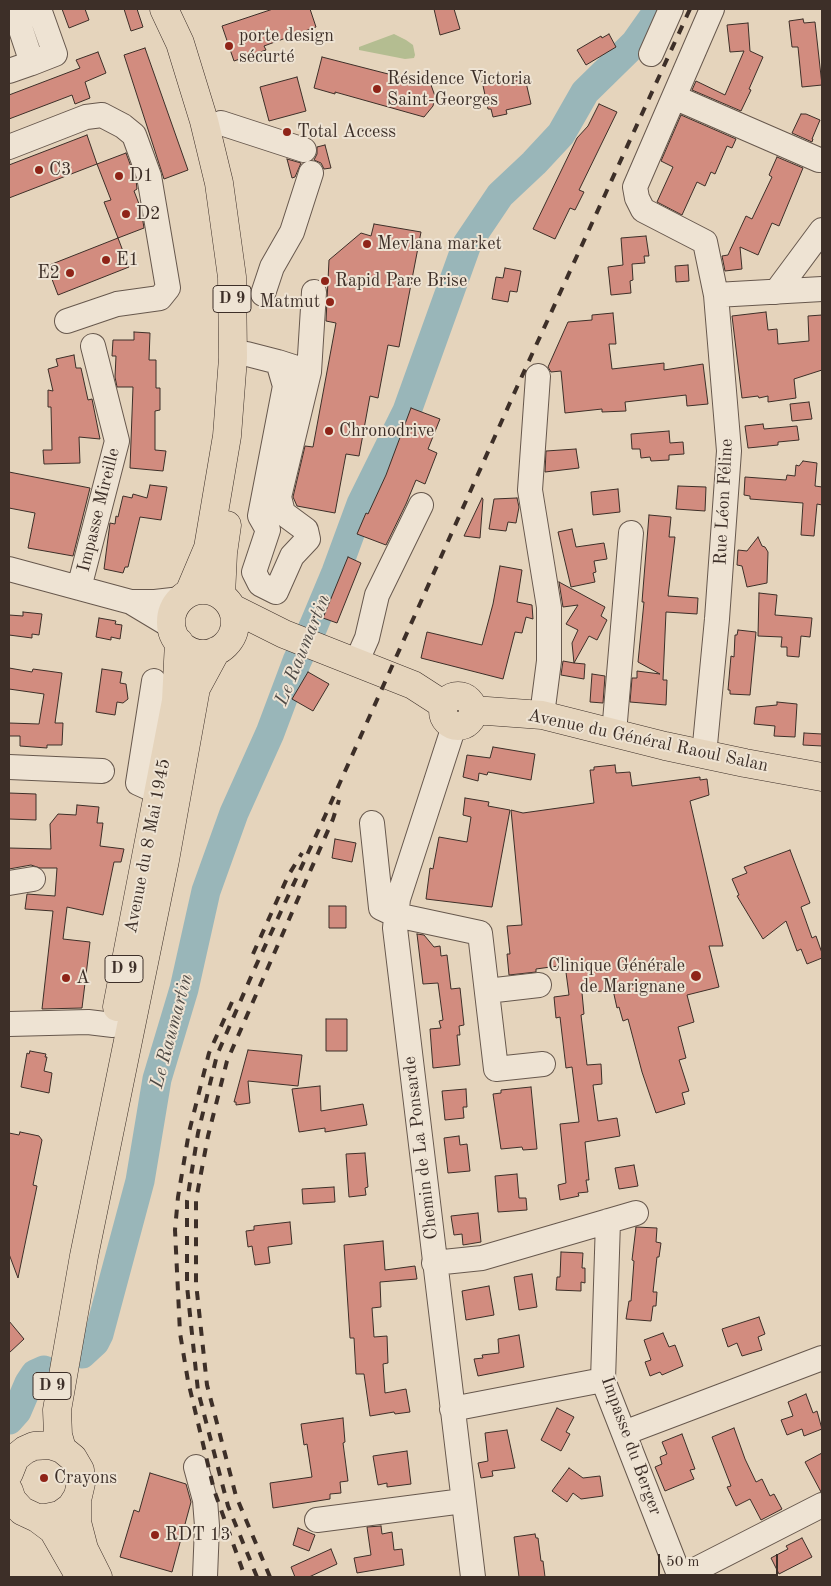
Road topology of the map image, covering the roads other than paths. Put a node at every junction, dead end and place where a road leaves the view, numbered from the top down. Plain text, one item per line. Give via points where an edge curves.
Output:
1 (14, 9) edge
2 (39, 9) edge
3 (164, 9) edge
4 (180, 9) edge
5 (671, 9) edge
6 (712, 9) edge
7 (651, 54) dead end
8 (32, 63) junction
9 (9, 71) edge
10 (674, 97) junction
11 (221, 123) junction
12 (9, 147) edge
13 (304, 150) dead end
14 (819, 160) dead end
15 (311, 173) dead end
16 (822, 230) edge
17 (822, 289) edge
18 (314, 292) dead end
19 (776, 292) junction
20 (263, 294) dead end
21 (716, 295) junction
22 (67, 321) dead end
23 (93, 346) dead end
24 (248, 354) junction
25 (278, 362) junction
26 (309, 372) junction
27 (538, 376) dead end
28 (421, 505) dead end
29 (260, 516) junction
30 (229, 517) junction
31 (631, 533) dead end
32 (9, 570) edge
33 (79, 588) junction
34 (185, 596) junction
35 (131, 602) junction
36 (226, 602) junction
37 (175, 634) junction
38 (298, 640) junction
39 (222, 647) junction
40 (356, 663) junction
41 (154, 681) dead end
42 (457, 714) junction
43 (542, 715) junction
44 (614, 733) junction
45 (704, 755) junction
46 (9, 767) edge
47 (102, 771) dead end
48 (822, 777) edge
49 (158, 792) junction
50 (372, 823) dead end
51 (33, 879) dead end
52 (9, 883) edge
53 (396, 915) junction
54 (539, 986) dead end
55 (487, 991) junction
56 (9, 1024) edge
57 (113, 1025) junction
58 (543, 1064) dead end
59 (636, 1213) dead end
60 (608, 1221) junction
61 (84, 1256) junction
62 (434, 1263) junction
63 (72, 1324) junction
64 (822, 1358) edge
65 (603, 1380) junction
66 (452, 1409) junction
67 (624, 1433) junction
68 (62, 1449) junction
69 (16, 1460) edge
70 (196, 1467) dead end
71 (77, 1499) junction
72 (463, 1501) junction
73 (18, 1505) edge
74 (822, 1505) edge
75 (317, 1520) dead end
76 (80, 1577) edge
77 (98, 1577) edge
78 (205, 1577) edge
79 (473, 1577) edge
80 (680, 1577) edge

1 - 8 street
2 - 8 street via 55,54
3 - 34 main road, D 9 via 180,43 204,120 219,183 232,278 233,358 227,436 208,548
4 - 11 main road, D 9 via 209,82
5 - 7 street
6 - 10 street
8 - 9 street
10 - 14 street
10 - 21 street, Rue Léon Féline via 635,187 637,198 644,210 705,242
11 - 13 street
11 - 24 main road, D 9 via 241,218 247,279
12 - 22 street via 86,117 102,115 134,135 149,176 168,288 160,298 117,304
15 - 20 street via 292,232 272,267
16 - 19 street
17 - 19 street
18 - 26 street
19 - 21 street
21 - 45 street, Rue Léon Féline via 729,451
23 - 33 street, Impasse Mireille via 117,441
24 - 25 street
24 - 30 main road, D 9 via 244,415
25 - 26 street
25 - 29 street via 285,386
26 - 29 street via 279,498 282,513 306,530 308,539 292,556 276,592 260,584 254,572 268,530
27 - 43 street via 530,490 549,607 549,661
28 - 40 street via 377,595 367,638
29 - 30 street via 252,513
30 - 36 main road, D 9 via 223,553
31 - 44 street
32 - 33 street
33 - 35 street
34 - 35 street via 155,602
34 - 36 main road via 206,590
34 - 37 main road via 175,607 172,617
35 - 37 street
36 - 38 main road, Avenue du Général Raoul Salan
36 - 39 main road via 235,625
37 - 39 main road via 185,648 194,652 207,653
37 - 49 main road, Avenue du 8 Mai 1945 / D 9 via 176,701
38 - 39 main road via 270,634
38 - 40 main road, Avenue du Général Raoul Salan
39 - 61 main road, Avenue du 8 Mai 1945 / D 9 via 196,688 162,879
40 - 42 main road, Avenue du Général Raoul Salan via 412,685
41 - 49 street via 138,782
42 - 43 main road, Avenue du Général Raoul Salan
42 - 53 street, Chemin de La Ponsarde
43 - 44 main road, Avenue du Général Raoul Salan
44 - 45 main road, Avenue du Général Raoul Salan
45 - 48 main road, Avenue du Général Raoul Salan
46 - 47 street
49 - 57 main road, Avenue du 8 Mai 1945 / D 9
50 - 53 street via 381,908
51 - 52 street
53 - 55 street via 480,933
53 - 62 street, Chemin de La Ponsarde via 394,928
54 - 55 street
55 - 58 street via 496,1069
56 - 57 street via 88,1022
57 - 61 main road, Avenue du 8 Mai 1945 / D 9 via 88,1154
59 - 60 street
60 - 62 street via 482,1258
60 - 65 street, Impasse du Berger
61 - 63 main road, Avenue du 8 Mai 1945 / D 9
62 - 66 street, Chemin de La Ponsarde
63 - 68 main road, Avenue du 8 Mai 1945 / D 9 via 57,1410
63 - 69 main road, Avenue du 8 Mai 1945 / D 9
64 - 67 street
65 - 66 street
65 - 67 street, Impasse du Berger
66 - 72 street, Chemin de La Ponsarde
67 - 80 street, Impasse du Berger
68 - 69 main road via 39,1445
68 - 71 main road via 80,1470
70 - 78 street via 205,1500
71 - 73 main road via 60,1515 46,1518
71 - 77 main road via 77,1522 84,1548
72 - 75 street
72 - 79 street, Chemin de La Ponsarde
73 - 76 main road via 53,1530
74 - 80 street

